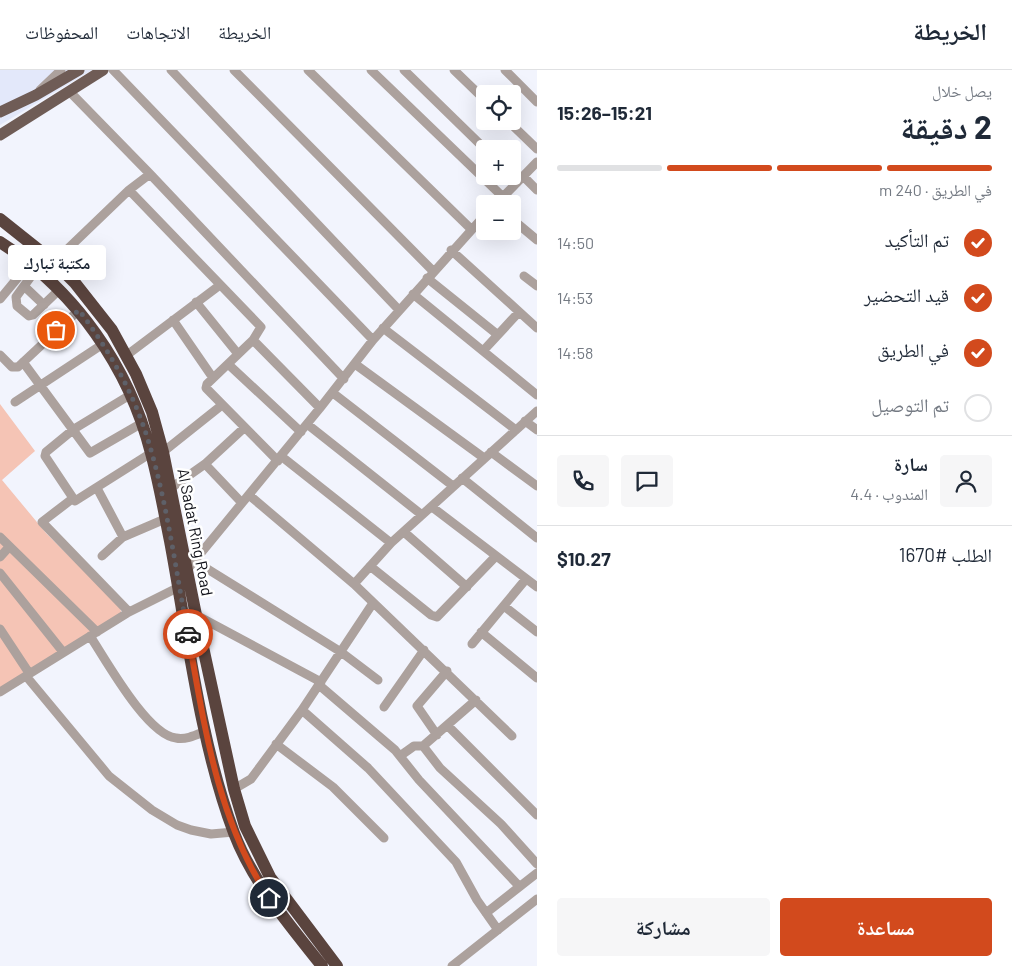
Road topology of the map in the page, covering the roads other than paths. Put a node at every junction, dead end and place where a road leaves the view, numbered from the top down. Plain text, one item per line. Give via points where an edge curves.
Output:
1 (61, 70) edge
2 (79, 70) edge
3 (103, 70) edge
4 (113, 70) edge
5 (171, 70) edge
6 (234, 70) edge
7 (308, 70) edge
8 (371, 70) edge
9 (404, 70) edge
10 (454, 70) edge
11 (504, 70) edge
12 (69, 91) junction
13 (476, 91) edge
14 (36, 95) junction
15 (537, 102) edge
16 (1, 111) edge
17 (11, 127) junction
18 (517, 130) edge
19 (0, 135) edge
20 (476, 140) edge
21 (537, 149) edge
22 (537, 162) edge
23 (150, 174) junction
24 (521, 175) edge
25 (521, 179) edge
26 (511, 185) edge
27 (129, 190) junction
28 (537, 190) edge
29 (494, 195) edge
30 (503, 195) edge
31 (476, 224) edge
32 (3, 225) edge
33 (521, 227) edge
34 (471, 229) junction
35 (537, 240) edge
36 (0, 242) edge
37 (451, 250) junction
38 (54, 262) junction
39 (34, 265) junction
40 (430, 274) junction
41 (524, 276) dead end
42 (220, 285) junction
43 (24, 286) junction
44 (537, 286) edge
45 (60, 289) junction
46 (413, 294) junction
47 (0, 299) edge
48 (196, 302) junction
49 (44, 305) junction
50 (79, 310) junction
51 (399, 310) junction
52 (519, 312) junction
53 (173, 320) junction
54 (383, 328) junction
55 (537, 328) edge
56 (498, 336) junction
57 (253, 340) junction
58 (373, 340) junction
59 (103, 344) junction
60 (483, 351) junction
61 (238, 354) junction
62 (0, 355) edge
63 (127, 355) junction
64 (23, 362) junction
65 (228, 364) junction
66 (355, 364) junction
67 (213, 378) junction
68 (344, 379) junction
69 (40, 385) junction
70 (332, 393) junction
71 (130, 394) junction
72 (537, 395) edge
73 (15, 402) dead end
74 (222, 405) junction
75 (320, 408) junction
76 (537, 410) edge
77 (525, 421) junction
78 (142, 423) junction
79 (307, 424) junction
80 (244, 428) junction
81 (74, 429) junction
82 (516, 430) junction
83 (537, 430) edge
84 (301, 432) junction
85 (157, 453) junction
86 (487, 455) junction
87 (279, 458) junction
88 (204, 464) junction
89 (462, 478) junction
90 (453, 486) junction
91 (537, 486) edge
92 (97, 488) junction
93 (171, 488) junction
94 (249, 495) junction
95 (72, 499) junction
96 (242, 503) junction
97 (432, 507) junction
98 (422, 515) junction
99 (165, 518) junction
100 (404, 532) junction
101 (0, 537) edge
102 (123, 537) junction
103 (537, 538) edge
104 (390, 543) junction
105 (9, 547) junction
106 (102, 556) dead end
107 (496, 556) junction
108 (0, 557) edge
109 (190, 565) junction
110 (370, 566) junction
111 (0, 573) edge
112 (526, 579) junction
113 (354, 584) junction
114 (178, 587) junction
115 (467, 587) junction
116 (537, 588) edge
117 (374, 603) junction
118 (504, 606) junction
119 (128, 612) junction
120 (196, 615) junction
121 (0, 629) edge
122 (481, 632) junction
123 (537, 632) edge
124 (94, 634) junction
125 (472, 644) dead end
126 (424, 650) junction
127 (63, 652) junction
128 (341, 652) junction
129 (447, 671) junction
130 (27, 674) junction
131 (537, 678) edge
132 (378, 680) dead end
133 (320, 683) junction
134 (0, 692) edge
135 (476, 700) junction
136 (384, 707) dead end
137 (302, 710) junction
138 (217, 711) junction
139 (202, 713) junction
140 (448, 726) junction
141 (206, 731) junction
142 (437, 735) junction
143 (512, 736) dead end
144 (276, 744) junction
145 (423, 746) junction
146 (400, 756) junction
147 (234, 789) junction
148 (537, 815) edge
149 (234, 832) junction
150 (384, 838) dead end
151 (537, 864) edge
152 (537, 873) edge
153 (519, 886) junction
154 (537, 899) edge
155 (486, 913) junction
156 (498, 930) junction
157 (322, 966) edge
158 (337, 966) edge
159 (452, 966) edge

1 - 14 street
2 - 14 main road
3 - 12 main road
4 - 58 street
5 - 51 street
6 - 40 street
7 - 34 street
8 - 29 street
9 - 20 street
10 - 13 street
11 - 15 street
12 - 17 main road
12 - 23 street
14 - 16 main road
16 - 17 main road
17 - 19 main road
18 - 21 street
22 - 24 street
23 - 27 street
23 - 68 street
25 - 28 street
26 - 30 street
27 - 38 street
27 - 42 street
31 - 34 street
32 - 38 highway, Al Sadat Ring Road
33 - 35 street
34 - 37 street
36 - 39 highway, Al Sadat Ring Road
37 - 40 street
37 - 52 street
38 - 63 highway, Al Sadat Ring Road via 94,306
39 - 43 street
39 - 45 highway, Al Sadat Ring Road
39 - 47 street
40 - 46 street
40 - 56 street
41 - 44 street
42 - 48 street
42 - 57 street via 261,327
43 - 49 street
43 - 49 street via 16,296 17,306 30,316
45 - 49 street
45 - 50 highway, Al Sadat Ring Road
46 - 51 street
46 - 60 street
48 - 53 street
48 - 61 street
50 - 59 highway, Al Sadat Ring Road
50 - 64 street
51 - 54 street
52 - 55 street
52 - 56 street
53 - 63 street
53 - 67 street
54 - 58 street
54 - 82 street
56 - 60 street
57 - 61 street
57 - 75 street
58 - 66 street
59 - 69 street
59 - 71 highway, Al Sadat Ring Road
60 - 72 street
61 - 65 street
62 - 64 street via 14,368
63 - 85 highway, Al Sadat Ring Road via 152,412
64 - 69 street
65 - 67 street
65 - 84 street
66 - 68 street
66 - 86 street
67 - 74 street via 206,388
68 - 70 street
69 - 73 street
69 - 81 street
70 - 75 street
70 - 90 street
71 - 78 highway, Al Sadat Ring Road
71 - 81 street
74 - 80 street
74 - 85 street
75 - 79 street
76 - 77 street
77 - 82 street
77 - 83 street
78 - 81 street via 90,453
78 - 85 highway, Al Sadat Ring Road
79 - 84 street
79 - 98 street
80 - 87 street
80 - 88 street
81 - 95 street via 44,455
82 - 86 street
84 - 87 street
85 - 92 street
85 - 93 highway, Al Sadat Ring Road
85 - 99 highway, Al Sadat Ring Road
86 - 89 street
86 - 91 street
87 - 94 street
87 - 104 street
88 - 93 street
88 - 96 street
89 - 90 street
89 - 103 street
90 - 97 street
92 - 95 street via 78,501
92 - 102 street
93 - 109 highway, Al Sadat Ring Road
94 - 96 street
94 - 113 street
95 - 119 street via 42,522
96 - 109 street
97 - 98 street
97 - 107 street
98 - 100 street
99 - 102 street
99 - 114 highway, Al Sadat Ring Road
100 - 104 street
100 - 115 street
101 - 105 street
102 - 106 street
104 - 110 street
105 - 108 street
105 - 124 street via 58,592
107 - 112 street
107 - 115 street
109 - 120 highway, Al Sadat Ring Road
109 - 128 street
110 - 113 street
110 - 115 street via 435,617
111 - 127 street
112 - 116 street
112 - 118 street
113 - 117 street
114 - 119 street
114 - 139 highway, Al Sadat Ring Road
117 - 126 street
117 - 128 street
118 - 122 street
118 - 123 street
119 - 124 street
120 - 133 street
120 - 138 highway, Al Sadat Ring Road
121 - 130 street
122 - 125 street
122 - 131 street
124 - 127 street
124 - 141 street via 121,686 156,728 175,738
126 - 129 street
126 - 136 street
127 - 130 street
128 - 132 street
128 - 133 street
129 - 135 street
129 - 142 street via 417,706
130 - 134 street
130 - 149 street via 109,776 152,810 177,826 191,830 211,834
133 - 137 street
133 - 146 street
135 - 140 street
135 - 143 street
137 - 144 street
137 - 155 street via 368,768 456,862
138 - 139 highway via 212,716
138 - 147 highway, Al Sadat Ring Road
139 - 141 highway, Al Sadat Ring Road
140 - 142 street
140 - 148 street
141 - 149 highway, Al Sadat Ring Road
142 - 145 street
144 - 147 street via 250,778
144 - 150 street via 339,792
145 - 146 street via 414,746
145 - 151 street via 440,768 501,824
146 - 153 street
147 - 158 highway, Al Sadat Ring Road via 248,834 270,877
149 - 157 highway, Al Sadat Ring Road via 249,866 269,898
152 - 153 street
153 - 155 street
154 - 156 street
155 - 156 street
156 - 159 street

